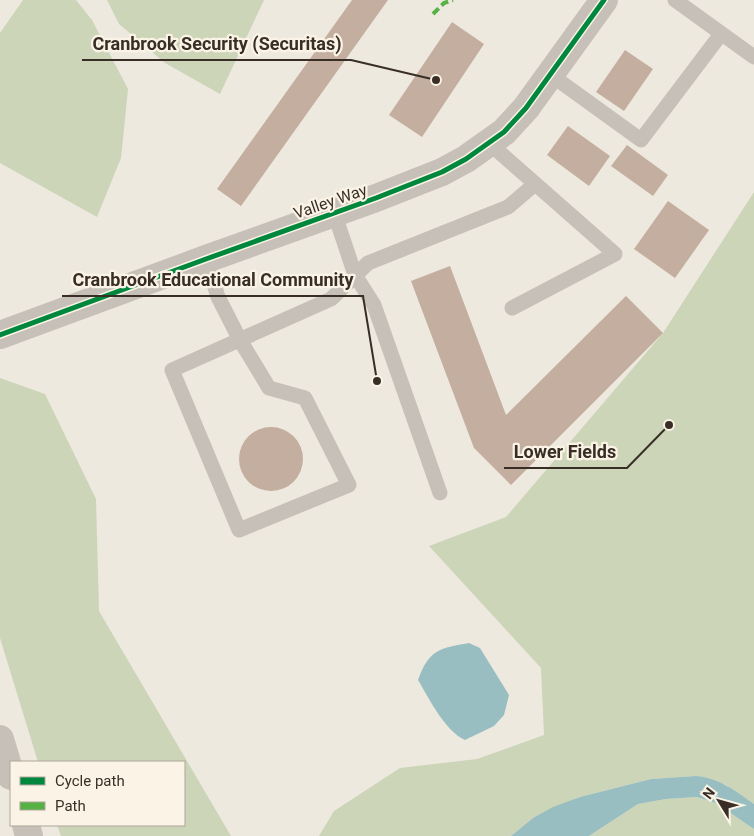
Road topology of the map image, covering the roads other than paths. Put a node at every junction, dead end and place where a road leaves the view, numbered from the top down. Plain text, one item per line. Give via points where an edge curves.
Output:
1 (604, 0) edge
2 (675, 0) edge
3 (721, 34) junction
4 (754, 57) edge
5 (551, 75) junction
6 (489, 143) junction
7 (535, 184) junction
8 (334, 212) junction
9 (206, 258) junction
10 (355, 275) junction
11 (512, 308) dead end
12 (0, 335) edge
13 (240, 340) junction
14 (440, 493) dead end
15 (0, 739) edge
16 (10, 773) edge

1 - 5 street, Valley Way
2 - 3 lane
3 - 4 lane
3 - 5 lane via 640,140
5 - 6 street, Valley Way via 526,108
6 - 7 lane
6 - 8 street, Valley Way via 442,172
7 - 10 lane via 508,207 368,263
7 - 11 lane via 615,254
8 - 9 street, Valley Way
8 - 10 lane
9 - 12 street, Valley Way
9 - 13 lane via 218,298
10 - 13 lane via 330,299
10 - 14 lane via 374,305
13 - 13 lane via 172,370 239,530 348,485 305,398 269,388
15 - 16 street

